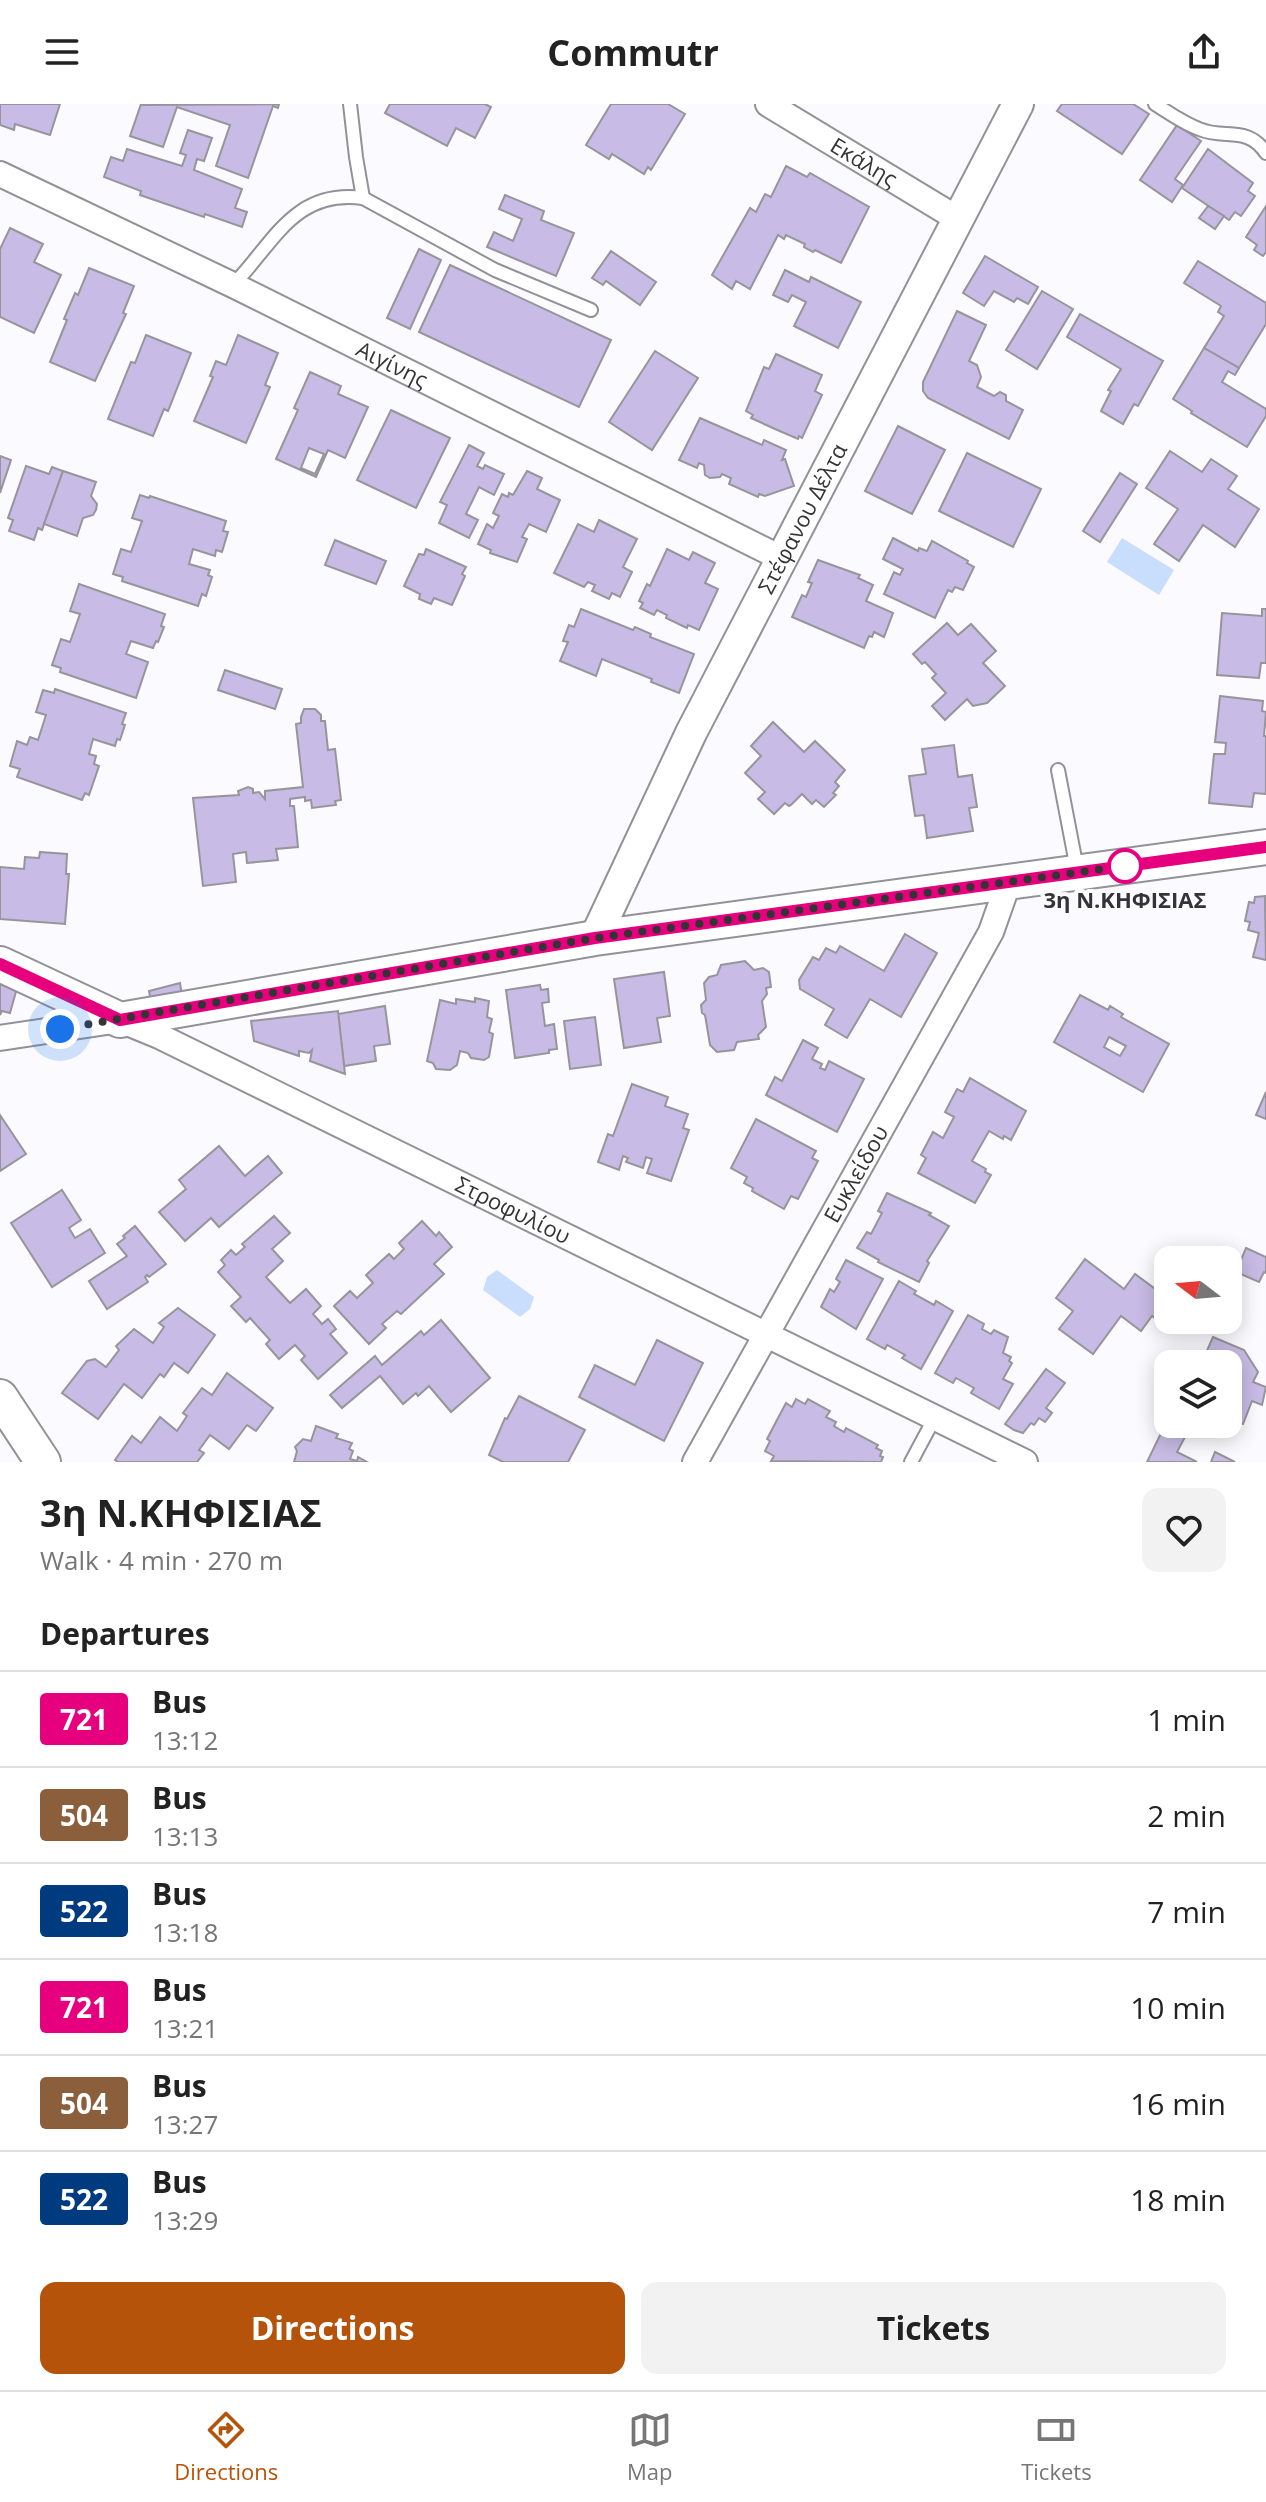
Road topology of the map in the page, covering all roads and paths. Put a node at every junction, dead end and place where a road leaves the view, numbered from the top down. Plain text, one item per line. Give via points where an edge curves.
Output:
1 (350, 104) edge
2 (768, 104) edge
3 (1018, 104) edge
4 (1155, 104) edge
5 (1266, 153) edge
6 (0, 174) edge
7 (363, 198) junction
8 (958, 219) junction
9 (233, 285) junction
10 (591, 310) dead end
11 (783, 559) junction
12 (1058, 770) dead end
13 (1266, 847) edge
14 (1078, 873) junction
15 (1009, 881) junction
16 (595, 938) junction
17 (0, 964) edge
18 (120, 1020) junction
19 (0, 1038) edge
20 (765, 1334) junction
21 (0, 1397) edge
22 (935, 1417) junction
23 (43, 1462) edge
24 (695, 1462) edge
25 (911, 1462) edge
26 (1025, 1462) edge

1 - 7 lane
2 - 8 street, Εκάλης
3 - 8 street, Στέφανου Δέλτα
4 - 5 lane via 1198,129 1257,141
6 - 9 street, Αιγίνης
7 - 9 lane via 325,199 300,210
7 - 10 lane via 495,270
8 - 11 street, Στέφανου Δέλτα
9 - 11 street, Αιγίνης
11 - 16 street, Στέφανου Δέλτα via 691,733
12 - 14 lane
13 - 14 main road
14 - 15 main road
15 - 16 main road
15 - 20 street, Ευκλείδου via 991,932
16 - 18 main road
17 - 18 main road, Στροφυλίου
18 - 19 street
18 - 20 street, Στροφυλίου
20 - 22 street, Στροφυλίου
20 - 24 street, Ευκλείδου
21 - 23 main road
22 - 25 lane
22 - 26 street, Στροφυλίου

